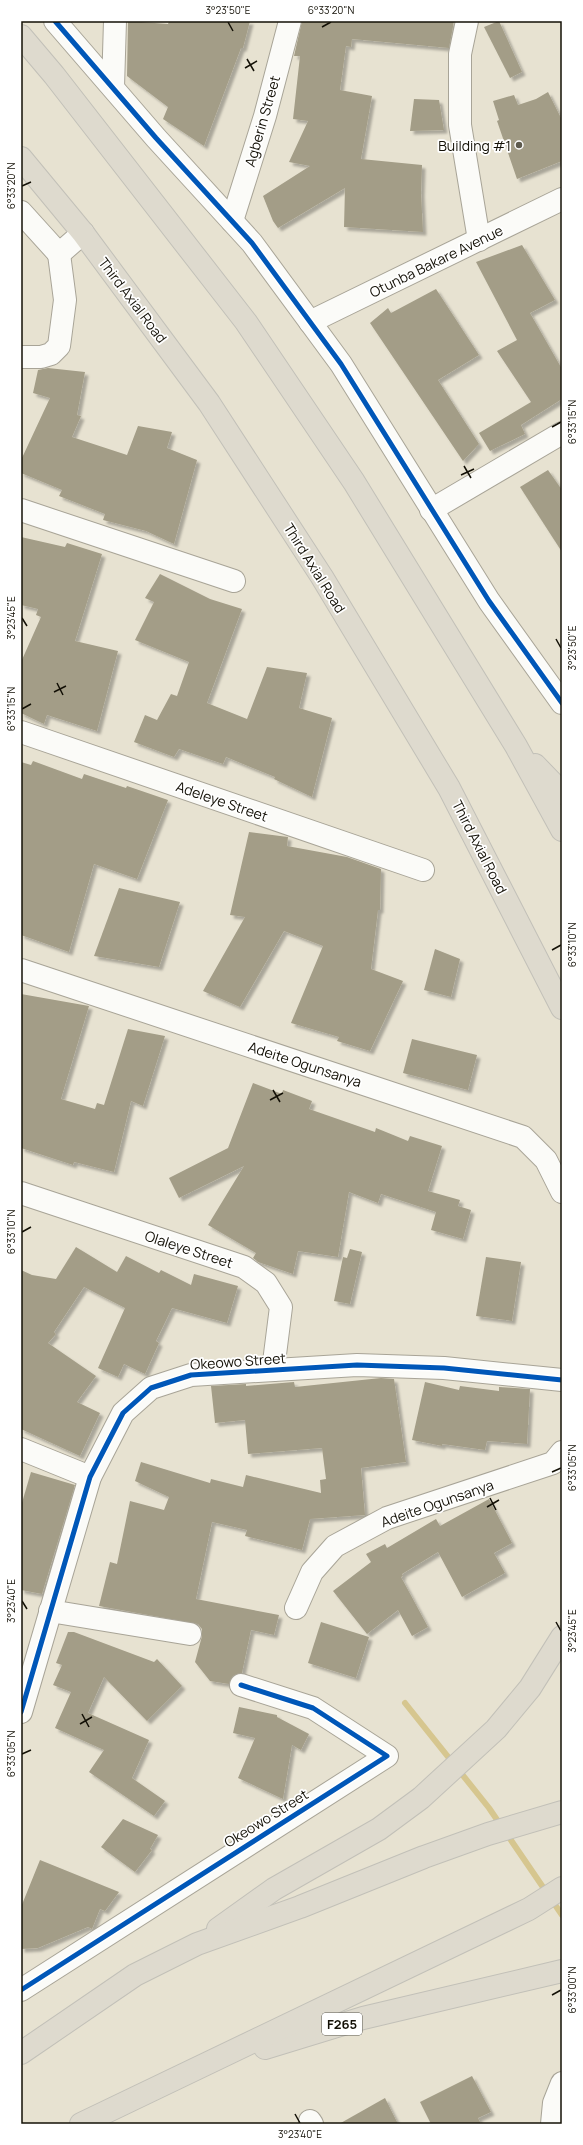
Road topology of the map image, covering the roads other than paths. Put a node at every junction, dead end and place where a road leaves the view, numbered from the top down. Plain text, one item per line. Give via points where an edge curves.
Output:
1 (54, 21) edge
2 (115, 21) edge
3 (290, 21) edge
4 (467, 21) edge
5 (21, 36) edge
6 (113, 86) junction
7 (21, 158) edge
8 (562, 199) edge
9 (21, 212) edge
10 (232, 221) junction
11 (83, 233) junction
12 (479, 240) junction
13 (59, 254) junction
14 (310, 322) junction
15 (21, 357) edge
16 (562, 433) edge
17 (21, 510) edge
18 (431, 510) junction
19 (234, 581) dead end
20 (562, 703) edge
21 (21, 732) edge
22 (516, 746) junction
23 (562, 793) edge
24 (562, 830) edge
25 (423, 870) dead end
26 (21, 970) edge
27 (562, 1008) edge
28 (562, 1192) edge
29 (21, 1193) edge
30 (273, 1370) junction
31 (562, 1380) edge
32 (21, 1449) edge
33 (562, 1452) edge
34 (90, 1477) junction
35 (296, 1608) dead end
36 (50, 1611) junction
37 (190, 1634) dead end
38 (562, 1637) edge
39 (241, 1685) dead end
40 (21, 1712) edge
41 (562, 1812) edge
42 (562, 1888) edge
43 (197, 1944) junction
44 (562, 1971) edge
45 (21, 1990) edge
46 (21, 2053) edge
47 (196, 2070) junction
48 (562, 2084) edge
49 (81, 2124) edge
50 (552, 2124) edge

1 - 6 street
2 - 6 street
3 - 10 street, Agberin Street via 265,116
4 - 12 street via 460,54 460,125
5 - 22 highway via 246,322 354,482
6 - 10 street via 156,138
7 - 11 highway, Third Axial Road
8 - 12 street, Otunba Bakare Avenue
9 - 13 street
10 - 14 street via 252,243
11 - 13 street
11 - 27 highway, Third Axial Road via 209,403 322,577 449,788
12 - 14 street, Otunba Bakare Avenue
13 - 15 street via 66,300 59,346 51,354 41,357
14 - 18 street via 341,364
16 - 18 street
17 - 19 street
18 - 20 street via 489,601
21 - 25 street, Adeleye Street
22 - 23 highway
22 - 24 highway
26 - 28 street, Adeite Ogunsanya via 523,1137 546,1160
29 - 30 street, Olaleye Street via 244,1267 266,1283 281,1306
30 - 31 street, Okeowo Street via 357,1365 444,1368
30 - 34 street, Okeowo Street via 191,1375 150,1388 123,1414
32 - 34 street
33 - 35 street, Adeite Ogunsanya via 553,1463 387,1518 335,1546 312,1572
34 - 36 street, Okeowo Street
36 - 37 street
36 - 40 street, Okeowo Street
38 - 43 highway via 530,1688 496,1729 421,1798 379,1829 274,1889
39 - 45 street, Okeowo Street via 313,1708 387,1756
41 - 43 highway via 488,1834
42 - 47 highway via 529,1909
43 - 46 highway via 135,1975
44 - 47 highway, F265 via 363,2018
47 - 49 highway, F265
48 - 50 street via 554,2103

